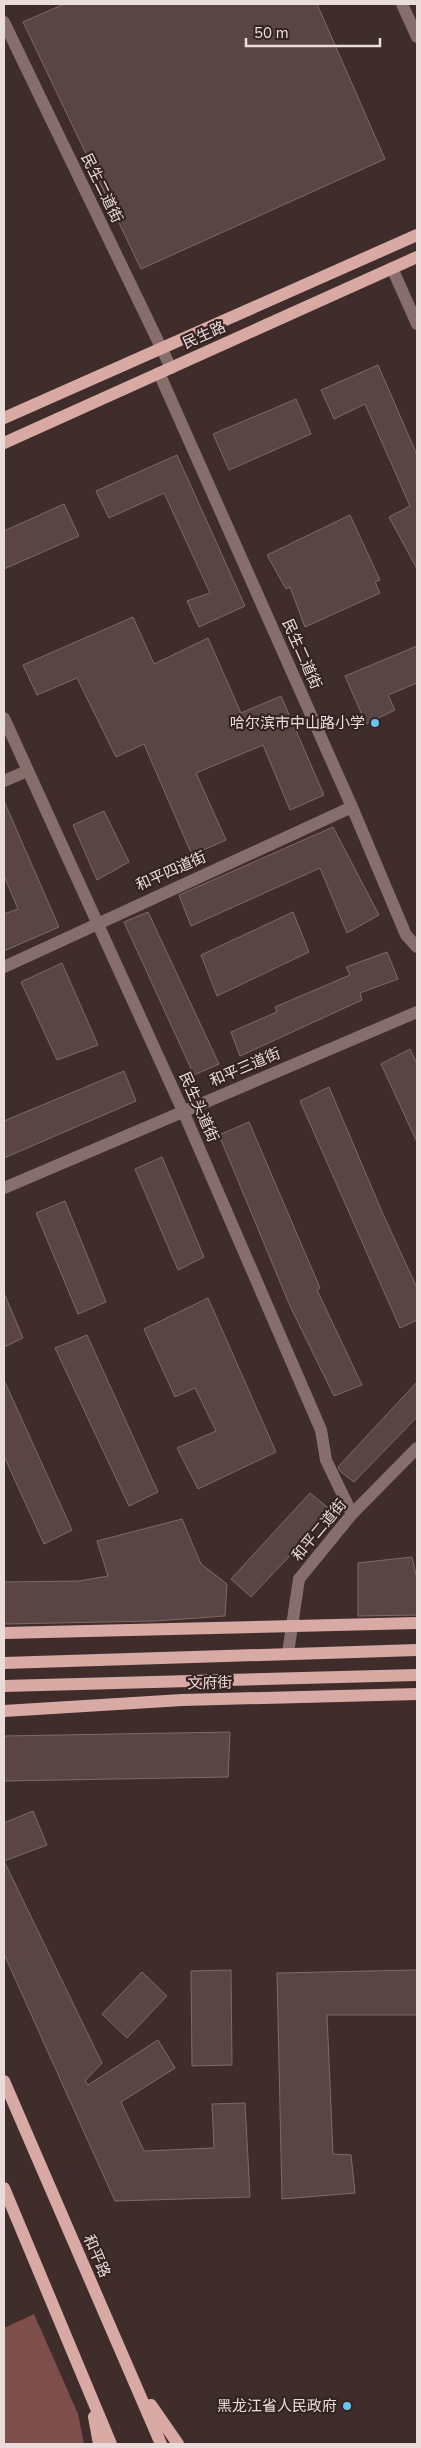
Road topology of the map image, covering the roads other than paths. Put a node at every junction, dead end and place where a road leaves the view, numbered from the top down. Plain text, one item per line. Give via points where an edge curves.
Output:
1 (402, 4) edge
2 (4, 22) edge
3 (417, 37) edge
4 (417, 235) edge
5 (417, 257) edge
6 (392, 268) junction
7 (417, 324) edge
8 (161, 350) junction
9 (165, 370) junction
10 (4, 418) edge
11 (4, 443) edge
12 (4, 718) edge
13 (28, 771) junction
14 (4, 781) edge
15 (352, 807) junction
16 (97, 922) junction
17 (417, 947) edge
18 (4, 967) edge
19 (417, 1012) edge
20 (183, 1111) junction
21 (4, 1188) edge
22 (417, 1448) edge
23 (352, 1514) junction
24 (417, 1623) edge
25 (292, 1626) junction
26 (4, 1633) edge
27 (417, 1650) edge
28 (288, 1653) junction
29 (4, 1663) edge
30 (417, 1675) edge
31 (4, 1686) edge
32 (417, 1694) edge
33 (4, 1711) edge
34 (4, 2081) edge
35 (4, 2188) edge
36 (130, 2373) junction
37 (90, 2395) junction
38 (99, 2444) edge
39 (111, 2444) edge
40 (161, 2444) edge
41 (178, 2444) edge

1 - 3 street
2 - 8 street, 民生二道街
4 - 8 main road, 民生路
5 - 6 main road, 民生路
6 - 7 street
6 - 9 main road, 民生路
8 - 9 street, 民生二道街
8 - 10 main road, 民生路
9 - 11 main road, 民生路
9 - 15 street, 民生二道街
12 - 13 street, 民生头道街
13 - 14 street
13 - 16 street, 民生头道街
15 - 16 street, 和平四道街
15 - 17 street, 民生二道街 via 406,935
16 - 18 street, 和平四道街
16 - 20 street, 民生头道街
19 - 20 street, 和平三道街
20 - 21 street, 和平三道街
20 - 23 street, 民生头道街 via 321,1430 326,1460
22 - 23 street, 和平二道街
23 - 25 street, 和平二道街 via 299,1579
24 - 25 main road
25 - 26 main road
25 - 28 street, 和平二道街
27 - 28 main road, 文府街
28 - 29 main road, 文府街
30 - 31 main road, 文府街
32 - 33 main road, 文府街 via 182,1700
34 - 36 main road, 和平路
35 - 37 main road
36 - 40 main road, 和平路
36 - 41 main road
37 - 38 main road
37 - 39 main road

